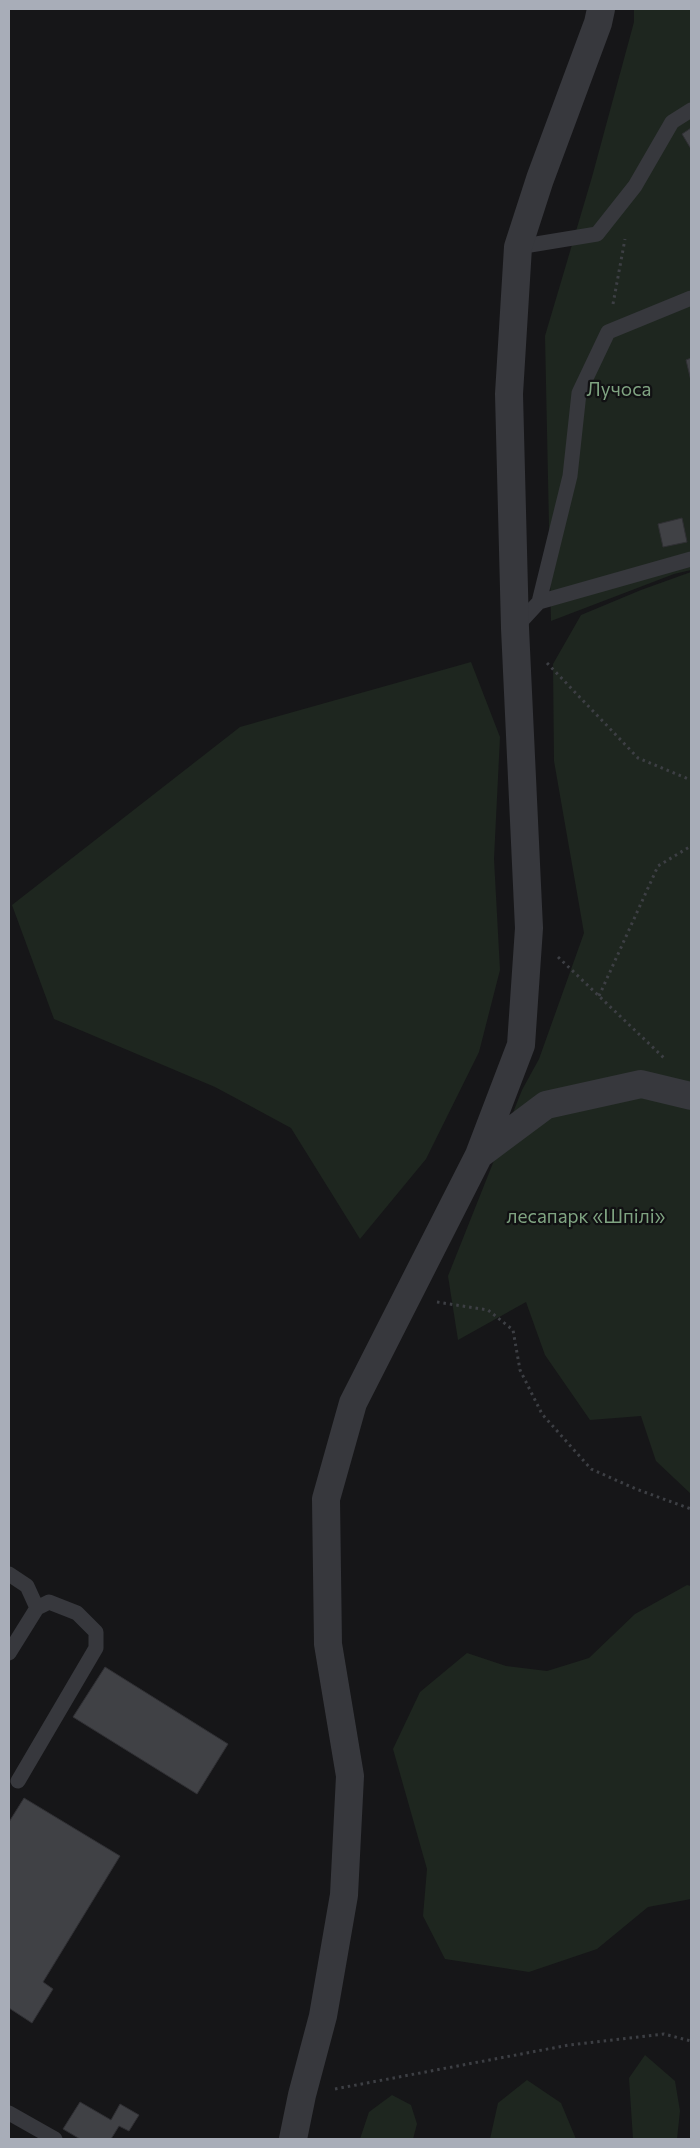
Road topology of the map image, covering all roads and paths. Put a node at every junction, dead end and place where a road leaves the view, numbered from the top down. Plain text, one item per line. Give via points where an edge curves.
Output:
1 (601, 9) edge
2 (691, 110) edge
3 (626, 235) dead end
4 (518, 247) junction
5 (691, 298) edge
6 (608, 332) junction
7 (691, 559) edge
8 (539, 602) junction
9 (515, 628) junction
10 (691, 780) edge
11 (691, 846) edge
12 (529, 928) junction
13 (599, 996) junction
14 (670, 1064) dead end
15 (691, 1096) edge
16 (479, 1155) junction
17 (407, 1295) junction
18 (691, 1508) edge
19 (9, 1574) edge
20 (37, 1608) junction
21 (9, 1653) edge
22 (18, 1781) dead end
23 (691, 2041) edge
24 (302, 2095) junction
25 (9, 2112) edge
26 (55, 2139) edge
27 (293, 2139) edge

1 - 4 street
2 - 4 lane via 672,122 635,186 597,234
3 - 6 path
4 - 9 street via 509,394
5 - 6 lane
6 - 8 lane via 579,393 570,476
7 - 8 lane
8 - 9 lane
9 - 10 path via 638,758
9 - 12 street
11 - 13 path via 658,866
12 - 13 path
12 - 16 street via 521,1045
13 - 14 path
15 - 16 street via 641,1084 546,1105
16 - 17 street
17 - 18 path via 488,1310 513,1330 520,1370 542,1414 591,1469
17 - 24 street via 353,1403 326,1499 328,1644 350,1776 344,1895 323,2016
19 - 20 lane via 27,1586
20 - 21 lane
20 - 22 lane via 48,1602 77,1614 96,1632 96,1648
23 - 24 path via 664,2034 569,2045
24 - 27 street
25 - 26 lane

